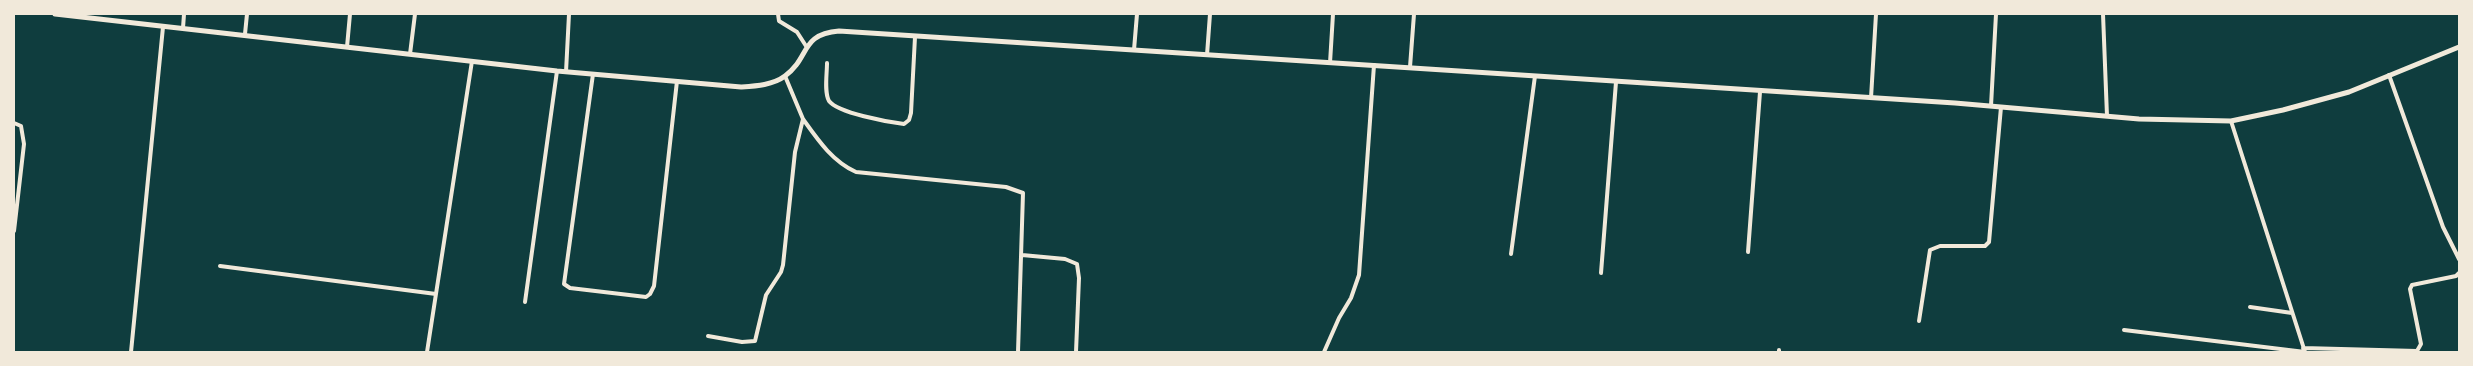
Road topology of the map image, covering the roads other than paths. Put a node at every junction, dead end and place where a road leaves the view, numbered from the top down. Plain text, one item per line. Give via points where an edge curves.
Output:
1 (55, 14) edge
2 (184, 14) edge
3 (247, 14) edge
4 (350, 14) edge
5 (415, 14) edge
6 (569, 14) edge
7 (778, 14) edge
8 (1137, 14) edge
9 (1210, 14) edge
10 (1333, 14) edge
11 (1414, 14) edge
12 (1876, 14) edge
13 (1996, 14) edge
14 (2103, 14) edge
15 (163, 27) junction
16 (183, 28) junction
17 (245, 34) junction
18 (915, 37) junction
19 (806, 46) junction
20 (2459, 46) edge
21 (346, 47) junction
22 (1134, 50) junction
23 (410, 54) junction
24 (1207, 55) junction
25 (472, 61) junction
26 (1330, 63) junction
27 (827, 64) dead end
28 (1374, 65) junction
29 (1410, 67) junction
30 (558, 71) junction
31 (566, 72) junction
32 (593, 74) junction
33 (2389, 75) junction
34 (785, 76) junction
35 (1535, 76) junction
36 (677, 81) junction
37 (1616, 82) junction
38 (1760, 92) junction
39 (1872, 98) junction
40 (1991, 106) junction
41 (2001, 107) junction
42 (2107, 116) junction
43 (803, 119) junction
44 (2230, 120) junction
45 (14, 123) edge
46 (14, 231) edge
47 (1748, 252) dead end
48 (1511, 254) dead end
49 (1022, 255) junction
50 (2459, 259) edge
51 (220, 266) dead end
52 (2459, 272) edge
53 (1601, 273) dead end
54 (436, 294) junction
55 (525, 302) dead end
56 (2250, 306) dead end
57 (2292, 313) junction
58 (1919, 321) dead end
59 (2124, 330) dead end
60 (708, 336) dead end
61 (2304, 350) edge
62 (130, 352) edge
63 (427, 352) edge
64 (1018, 352) edge
65 (1076, 352) edge
66 (1324, 352) edge

1 - 15 street
2 - 16 street
3 - 17 street
4 - 21 street
5 - 23 street
6 - 31 street
7 - 19 street via 779,21 798,32
8 - 22 street
9 - 24 street
10 - 26 street
11 - 29 street
12 - 39 street
13 - 40 street
14 - 42 street
15 - 16 street
15 - 62 street
16 - 17 street
17 - 21 street
18 - 19 street via 831,32 816,37
18 - 22 street
18 - 27 street via 910,113 909,120 904,124 833,105 828,97
19 - 34 street via 797,64
20 - 33 street
21 - 23 street
22 - 24 street
23 - 25 street
24 - 26 street
25 - 30 street
25 - 54 street
26 - 28 street
28 - 29 street
28 - 66 street via 1359,275 1351,298
29 - 35 street
30 - 31 street
30 - 55 street
31 - 32 street
32 - 36 street
32 - 36 street via 564,284 570,288 646,297 654,286
33 - 44 street via 2338,95
33 - 50 street via 2443,227
34 - 36 street via 756,86
34 - 43 street
35 - 37 street
35 - 48 street
37 - 38 street
37 - 53 street
38 - 39 street
38 - 47 street
39 - 40 street
40 - 41 street
41 - 42 street
41 - 58 street via 1989,242 1985,246 1940,246 1930,250
42 - 44 street
43 - 49 street via 842,166 856,172 1006,187 1023,193
43 - 60 street via 795,152 783,265 766,296 758,336 751,342
44 - 57 street
45 - 46 street via 21,126 24,144
49 - 64 street
49 - 65 street via 1065,259 1077,264 1079,278
51 - 54 street
52 - 61 street via 2456,276 2412,285 2410,289 2421,344 2417,351
54 - 63 street
56 - 57 street
57 - 61 street
59 - 61 street

